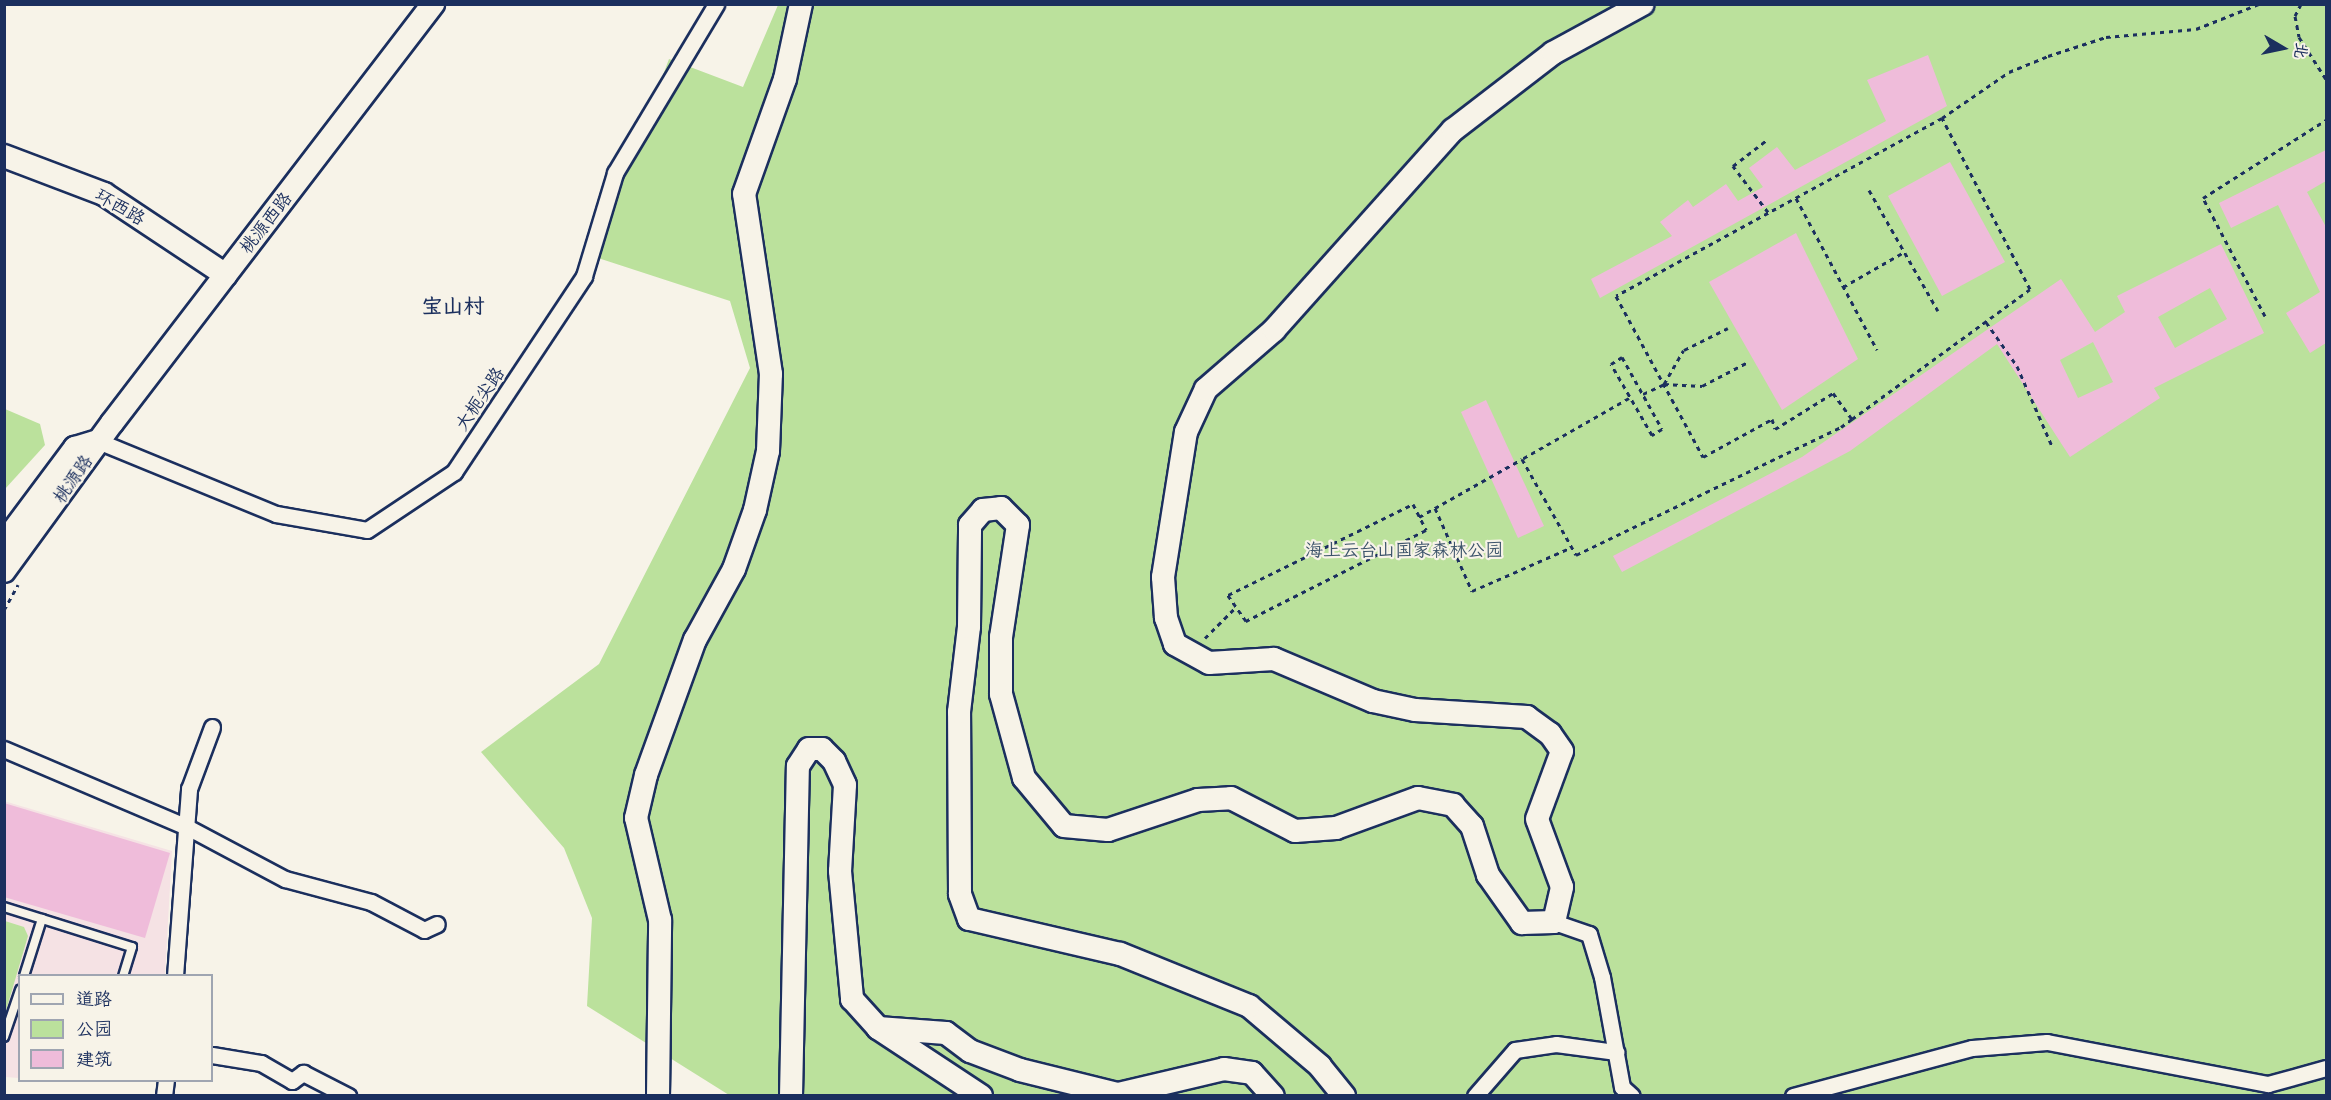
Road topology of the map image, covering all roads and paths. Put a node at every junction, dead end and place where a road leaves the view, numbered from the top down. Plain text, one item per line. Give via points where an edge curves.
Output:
1 (433, 4) edge
2 (716, 4) edge
3 (801, 4) edge
4 (1643, 4) edge
5 (2259, 4) edge
6 (2301, 4) edge
7 (2326, 79) edge
8 (1942, 118) junction
9 (2326, 120) edge
10 (1768, 139) dead end
11 (4, 156) edge
12 (1869, 190) dead end
13 (1796, 198) junction
14 (1768, 212) junction
15 (1904, 252) junction
16 (226, 274) junction
17 (1843, 287) junction
18 (1938, 311) dead end
19 (2265, 316) dead end
20 (1986, 321) junction
21 (1728, 328) dead end
22 (1876, 350) dead end
23 (1746, 363) dead end
24 (1664, 384) junction
25 (1643, 394) junction
26 (1629, 398) junction
27 (1852, 419) junction
28 (98, 441) junction
29 (2052, 446) dead end
30 (1522, 459) junction
31 (1435, 508) junction
32 (1419, 517) junction
33 (4, 543) edge
34 (1572, 547) junction
35 (4, 571) edge
36 (1236, 607) junction
37 (1193, 654) junction
38 (212, 727) dead end
39 (4, 749) edge
40 (187, 828) junction
41 (4, 907) edge
42 (42, 919) junction
43 (1554, 922) junction
44 (436, 924) dead end
45 (24, 974) edge
46 (123, 974) edge
47 (175, 974) edge
48 (18, 996) edge
49 (878, 1028) junction
50 (4, 1037) edge
51 (1616, 1052) junction
52 (213, 1054) edge
53 (2326, 1068) edge
54 (348, 1095) edge
55 (658, 1095) edge
56 (791, 1095) edge
57 (981, 1095) edge
58 (1114, 1095) edge
59 (1273, 1095) edge
60 (1344, 1095) edge
61 (1475, 1095) edge
62 (1632, 1095) edge
63 (1793, 1095) edge

1 - 16 street, 桃源西路
2 - 28 street, 大枙尖路 via 615,173 584,276 454,472 367,530 276,514
3 - 55 street via 785,79 744,194 746,228 757,260 769,352 768,451 755,510 734,569 695,640 646,775 636,818 660,920
4 - 37 street via 1553,53 1453,130 1274,330 1206,389 1186,432 1163,578 1166,618 1175,644
5 - 8 path via 2196,29 2106,37 2048,56 2008,72
6 - 7 path via 2295,16 2299,37
8 - 13 path
8 - 20 path via 2030,289
9 - 19 path via 2203,198
10 - 14 path via 1733,166
11 - 16 street, 环西路 via 104,194
12 - 15 path
13 - 14 path
13 - 17 path
14 - 24 path via 1616,296
15 - 17 path
15 - 18 path
16 - 28 street, 桃源西路
17 - 22 path
20 - 27 path
20 - 29 path via 2017,366
21 - 24 path via 1684,350
23 - 24 path via 1702,386
24 - 25 path
24 - 27 path via 1703,457 1772,419 1775,429 1833,393
25 - 26 path via 1622,357 1611,364
25 - 26 path via 1662,429 1652,435
26 - 30 path
27 - 34 path via 1576,555
28 - 33 street, 桃源路 via 75,448
28 - 35 street, 桃源路
30 - 31 path
30 - 34 path
31 - 32 path
31 - 34 path via 1472,591
32 - 36 path via 1426,530 1246,621
32 - 36 path via 1413,504 1228,596
36 - 37 path via 1219,618
37 - 43 street via 1209,663 1274,659 1373,701 1415,710 1527,717 1550,734 1562,751 1537,819 1562,887
38 - 40 street via 189,789
39 - 40 street
40 - 44 street via 285,879 362,898 424,930
40 - 47 street
41 - 42 lane
42 - 45 lane
42 - 46 lane via 132,947
43 - 51 street via 1589,934
43 - 60 street via 1522,922 1488,875 1472,826 1453,806 1418,798 1336,828 1295,831 1231,798 1198,800 1108,830 1064,826 1024,778 1009,735 1001,694 1001,637 1018,525 1001,508 983,510 970,525 969,627 959,712 960,894 969,919 1120,954 1249,1006 1320,1066
48 - 50 lane
49 - 56 street via 852,999 840,871 845,785 834,761 822,749 809,749 798,765
49 - 57 street
49 - 58 street via 946,1033 970,1051 1020,1070
51 - 61 street via 1556,1044 1515,1050
51 - 62 street via 1622,1088
52 - 54 street via 261,1063 292,1081 303,1072
53 - 63 street via 2268,1084 2047,1042 1972,1048
58 - 59 street via 1224,1069 1252,1073

